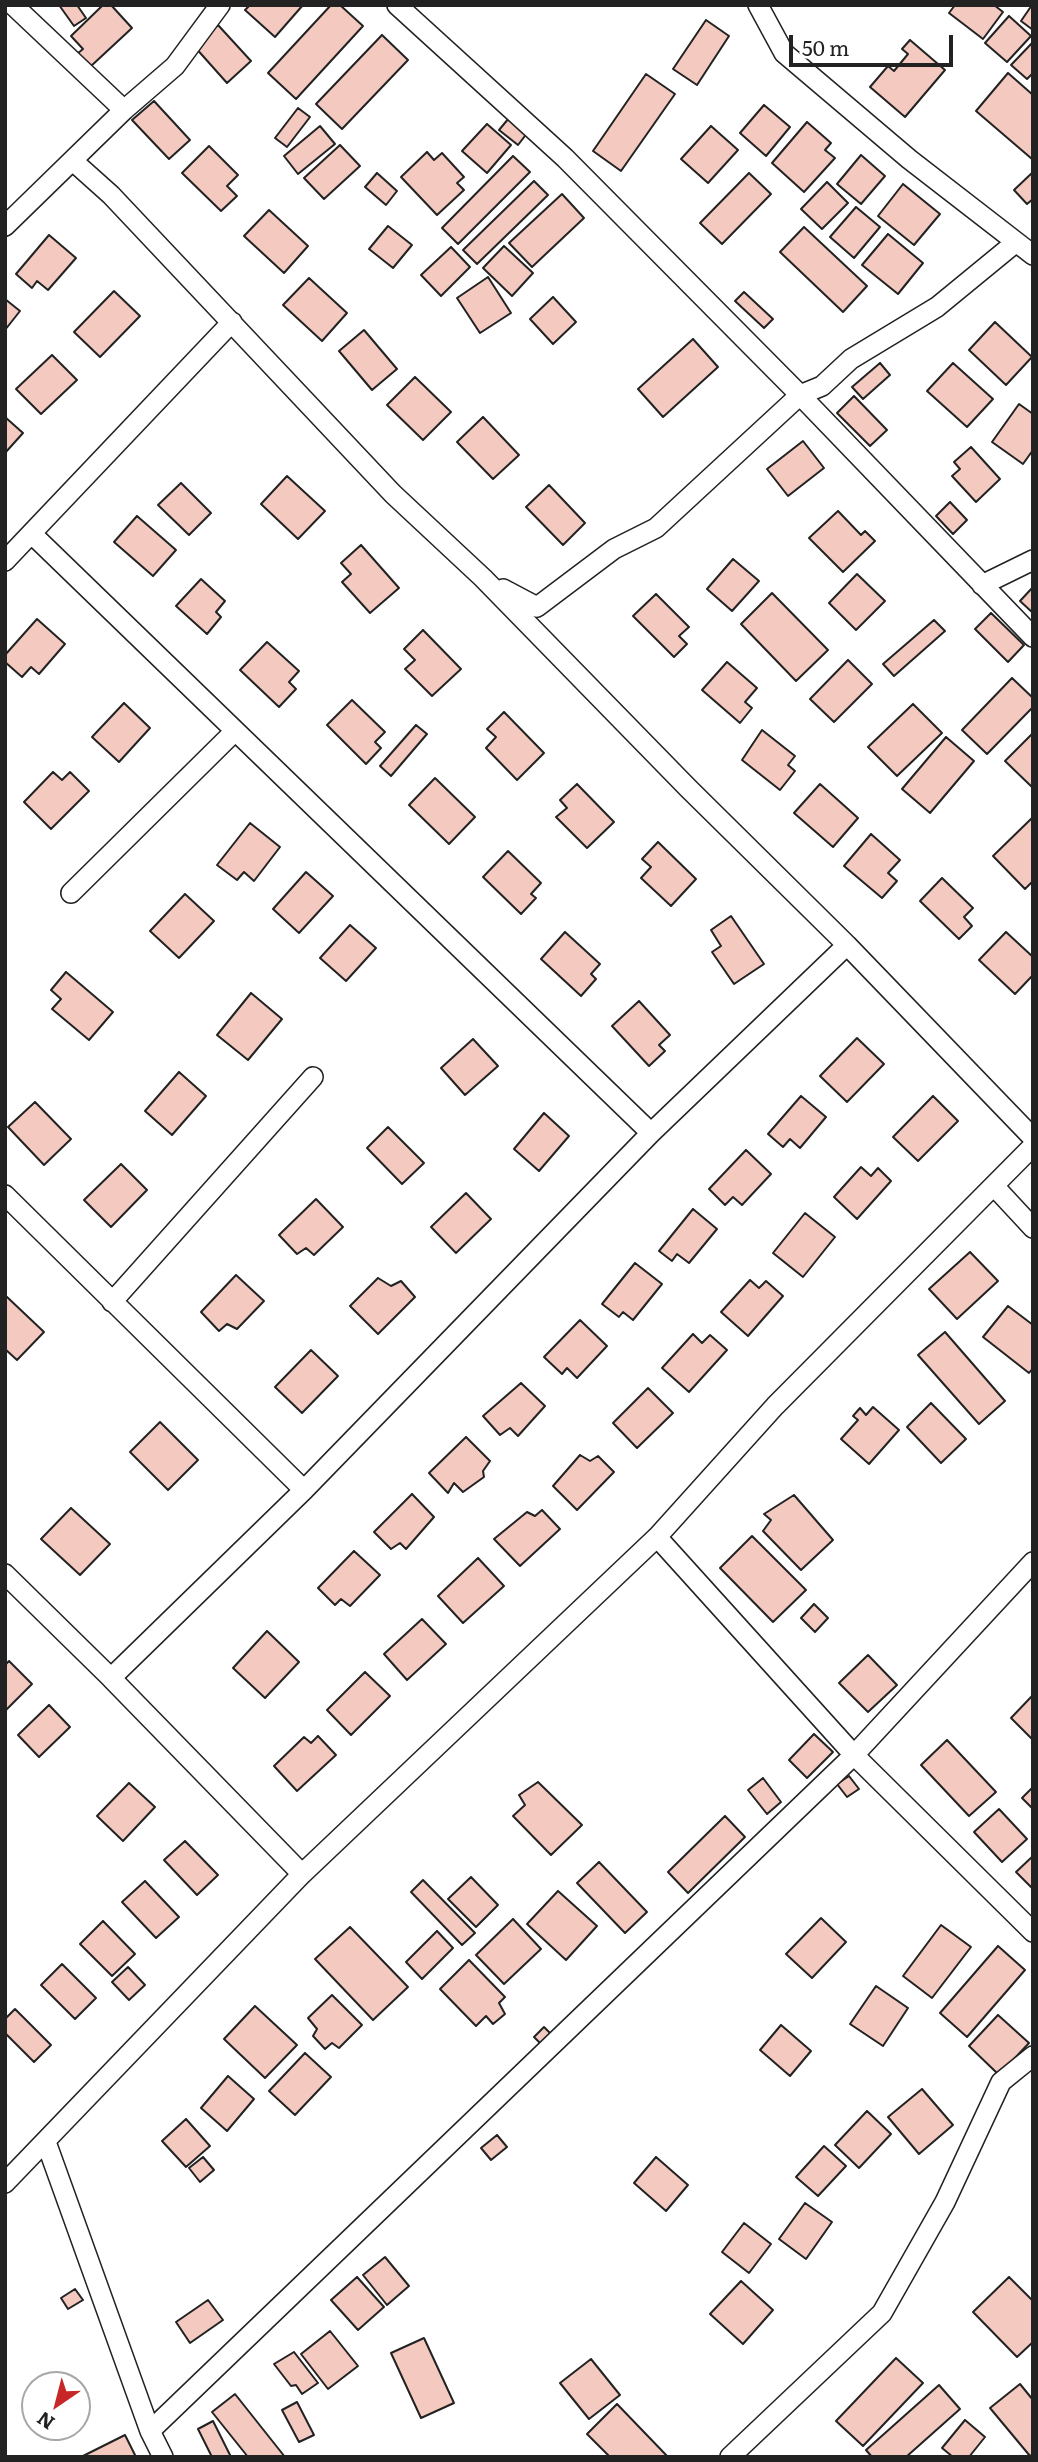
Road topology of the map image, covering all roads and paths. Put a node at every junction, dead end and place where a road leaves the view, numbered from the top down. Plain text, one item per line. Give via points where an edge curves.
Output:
1 (13, 5) edge
2 (220, 5) edge
3 (397, 5) edge
4 (758, 5) edge
5 (124, 110) junction
6 (73, 161) junction
7 (5, 226) edge
8 (1015, 243) junction
9 (1033, 255) edge
10 (232, 322) junction
11 (800, 395) junction
12 (32, 534) junction
13 (1033, 559) edge
14 (5, 561) edge
15 (483, 578) junction
16 (982, 585) junction
17 (1033, 637) edge
18 (234, 732) junction
19 (71, 893) dead end
20 (847, 945) junction
21 (313, 1077) dead end
22 (651, 1133) junction
23 (1033, 1138) edge
24 (1033, 1146) edge
25 (994, 1186) junction
26 (5, 1195) edge
27 (1033, 1228) edge
28 (112, 1302) junction
29 (304, 1490) junction
30 (657, 1537) junction
31 (1033, 1562) edge
32 (5, 1574) edge
33 (111, 1678) junction
34 (853, 1755) junction
35 (302, 1874) junction
36 (1033, 1931) edge
37 (1033, 2056) edge
38 (46, 2142) junction
39 (5, 2183) edge
40 (150, 2431) junction
41 (163, 2457) edge
42 (730, 2457) edge

1 - 5 street
2 - 5 street via 175,66
3 - 11 street via 565,158
4 - 8 street via 784,53
5 - 6 street
6 - 7 street
6 - 10 street
8 - 9 street
8 - 11 street via 937,307 851,359 822,386
10 - 12 street
10 - 15 street via 384,484
11 - 15 street via 656,528 614,548 537,607
11 - 16 street
12 - 14 street
12 - 18 street
13 - 16 street
15 - 20 street
16 - 17 street
18 - 19 street
18 - 22 street
20 - 22 street
20 - 23 street
21 - 28 street
22 - 29 street
24 - 25 street
25 - 27 street
25 - 30 street via 775,1406
26 - 28 street
28 - 29 street
29 - 33 street
30 - 34 street
30 - 35 street
31 - 34 street
32 - 33 street
33 - 35 street
34 - 36 street
34 - 40 street
35 - 38 street
37 - 42 street via 1000,2082 945,2202 882,2313
38 - 39 street
38 - 40 street
40 - 41 street

